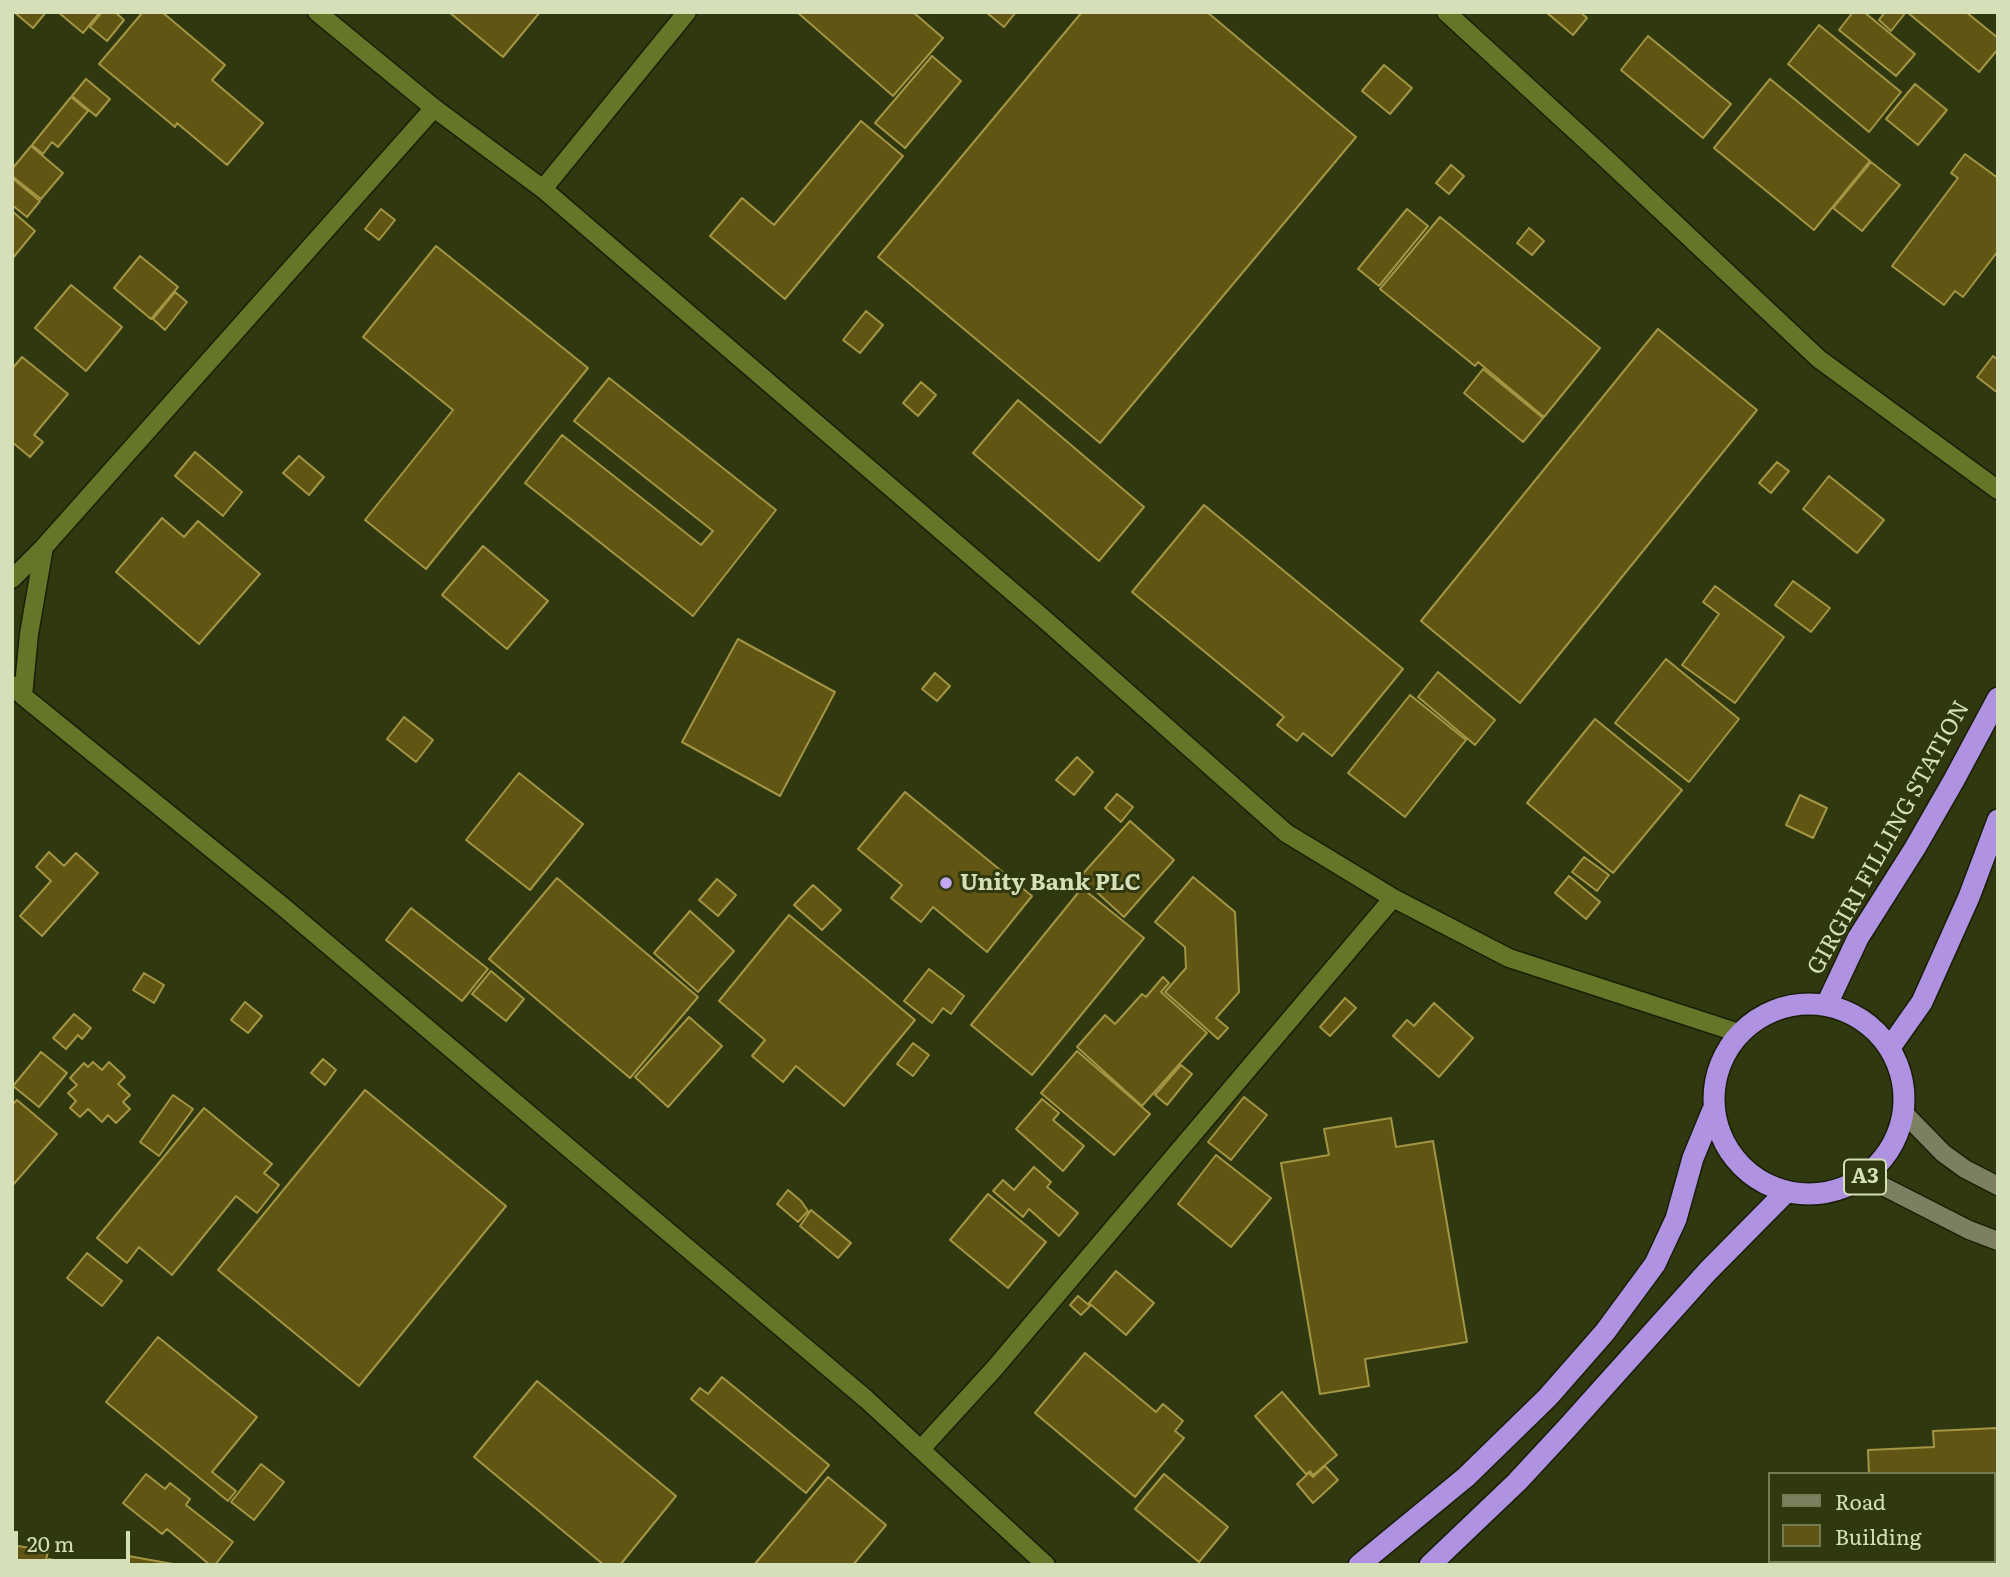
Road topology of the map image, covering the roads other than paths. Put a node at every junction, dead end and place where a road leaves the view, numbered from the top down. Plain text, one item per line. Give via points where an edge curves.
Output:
1 (317, 12) edge
2 (687, 12) edge
3 (1446, 12) edge
4 (434, 108) junction
5 (543, 189) junction
6 (1998, 490) edge
7 (44, 547) junction
8 (12, 579) edge
9 (18, 691) edge
10 (1998, 698) edge
11 (1998, 820) edge
12 (1392, 898) junction
13 (1827, 1004) junction
14 (1742, 1034) junction
15 (1891, 1046) junction
16 (1712, 1112) junction
17 (1904, 1113) junction
18 (1865, 1177) junction
19 (1998, 1186) edge
20 (1786, 1192) junction
21 (1998, 1241) edge
22 (920, 1449) junction
23 (1046, 1565) edge
24 (1359, 1565) edge
25 (1430, 1565) edge

1 - 4 street
2 - 5 street
3 - 6 street via 1819,359
4 - 5 street
4 - 7 street
5 - 12 street via 1286,833
7 - 8 street
7 - 9 street
9 - 22 street via 281,905
10 - 13 highway, GIRGIRI FILLING STATION via 1955,780 1858,938
11 - 15 highway via 1922,1002
12 - 14 street via 1509,958
12 - 22 street via 994,1369
13 - 14 highway, A3 via 1789,1006
13 - 15 highway, A3 via 1863,1018
14 - 16 highway, A3 via 1724,1056
15 - 17 highway, A3 via 1904,1076
16 - 20 highway, A3 via 1721,1139 1737,1163 1759,1182
16 - 24 highway, A3 via 1676,1219 1655,1264 1605,1332 1548,1398 1466,1477
17 - 18 highway, A3 via 1890,1149
17 - 19 main road via 1943,1153
18 - 20 highway, A3 via 1817,1195
18 - 21 main road
20 - 25 highway via 1707,1272 1517,1482
22 - 23 street

